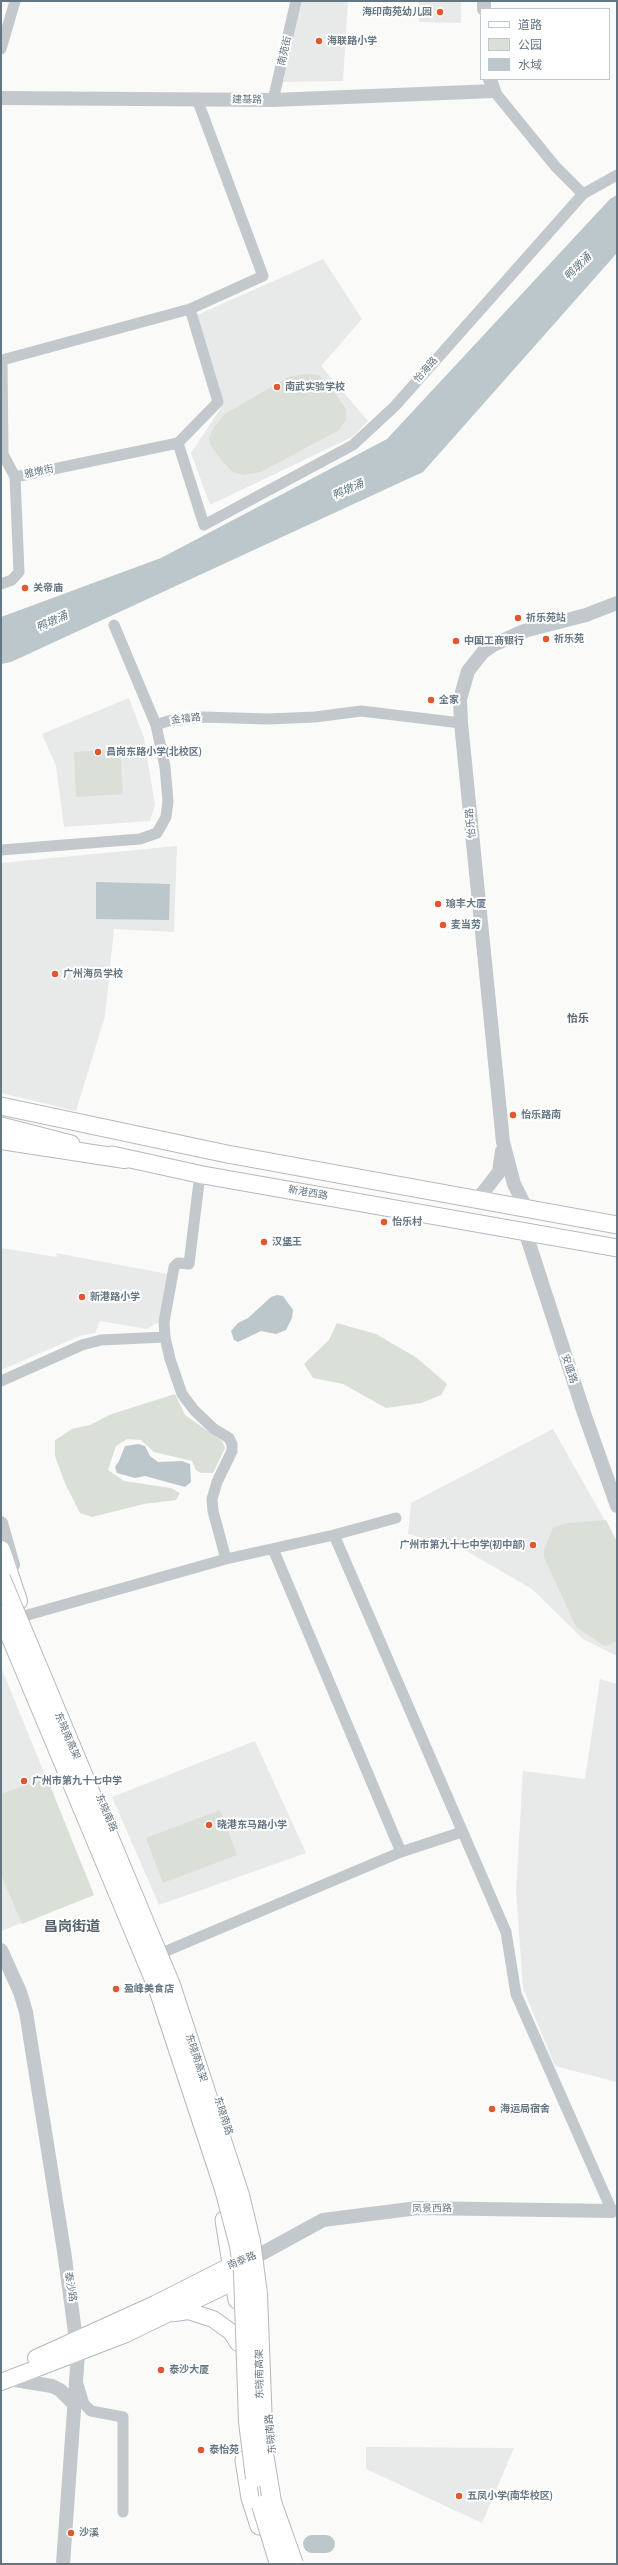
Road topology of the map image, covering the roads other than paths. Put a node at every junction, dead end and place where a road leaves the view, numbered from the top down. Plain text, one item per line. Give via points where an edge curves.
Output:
1 (15, 1) edge
2 (296, 1) edge
3 (1, 49) edge
4 (492, 85) edge
5 (1, 98) edge
6 (197, 99) junction
7 (273, 100) junction
8 (617, 175) edge
9 (583, 194) junction
10 (190, 309) junction
11 (178, 443) junction
12 (15, 477) junction
13 (1, 584) edge
14 (617, 604) edge
15 (114, 625) dead end
16 (461, 723) junction
17 (156, 725) junction
18 (1, 850) edge
19 (1, 1106) edge
20 (2, 1139) edge
21 (503, 1142) junction
22 (126, 1158) joint
23 (200, 1174) junction
24 (478, 1199) junction
25 (526, 1208) junction
26 (617, 1225) edge
27 (525, 1231) junction
28 (617, 1248) edge
29 (165, 1337) junction
30 (1, 1381) edge
31 (617, 1506) edge
32 (396, 1518) dead end
33 (1, 1523) edge
34 (334, 1535) junction
35 (273, 1549) junction
36 (1, 1550) edge
37 (226, 1559) junction
38 (1, 1568) edge
39 (1, 1578) edge
40 (21, 1608) junction
41 (1, 1614) edge
42 (1, 1636) edge
43 (462, 1832) junction
44 (401, 1852) junction
45 (1, 1950) edge
46 (164, 1952) junction
47 (612, 2211) joint
48 (261, 2254) junction
49 (232, 2264) junction
50 (235, 2281) junction
51 (170, 2313) junction
52 (238, 2343) junction
53 (77, 2347) junction
54 (4, 2378) edge
55 (77, 2379) junction
56 (75, 2405) junction
57 (124, 2512) dead end
58 (63, 2564) edge
59 (272, 2564) edge
60 (279, 2564) edge
61 (294, 2564) edge
62 (302, 2564) edge

1 - 3 street
2 - 7 street, 南苑街
4 - 7 street, 建基路
4 - 9 street via 555,166
5 - 6 street, 建基路
6 - 7 street, 建基路
6 - 10 street via 263,276
8 - 9 street, 怡海路
9 - 11 street, 怡海路 via 375,426 353,445 204,525
10 - 11 street via 218,402
10 - 12 street via 2,360 3,454
11 - 12 street, 雅墩街
12 - 13 street, 雅墩街 via 19,572 12,580
14 - 16 street, 怡乐路 via 524,631 483,652 468,671 463,686
15 - 17 street
16 - 17 street, 金禧路 via 361,711 292,718 180,718
16 - 21 street, 怡乐路
17 - 18 street via 165,767 168,801 166,817 156,833 140,839
19 - 24 main road via 227,1154
20 - 22 highway
21 - 24 street via 499,1172
21 - 25 street via 514,1184
22 - 23 main road, 新港西路
23 - 27 main road, 新港西路
23 - 29 street via 189,1264 178,1263 174,1267 164,1322
24 - 25 main road
25 - 26 main road
27 - 28 main road, 新港西路
27 - 31 street, 安盛路 via 581,1406
29 - 30 street via 101,1340 82,1345
29 - 37 street via 182,1394 194,1410 214,1429 229,1438 232,1444 232,1451 212,1499
32 - 34 street
33 - 40 street, 东晓南路 via 12,1560
34 - 35 street
34 - 43 street
35 - 37 street
35 - 44 street
36 - 40 highway
37 - 40 street
38 - 40 main road, 东晓南路
39 - 61 highway, 东晓南高架, bridge via 171,1985 240,2194 251,2241 257,2287 264,2453 272,2502
40 - 46 main road, 东晓南路
41 - 60 highway, 东晓南高架, bridge via 158,1989 224,2189 243,2273 251,2450 261,2506
42 - 49 main road via 30,1696 151,1990 218,2192
43 - 44 street
43 - 47 street via 506,1932 516,1994
44 - 46 street
45 - 53 street, 泰沙路 via 26,2012
46 - 48 main road, 东晓南路 via 239,2164
47 - 48 street, 凤景西路 via 418,2208 323,2220
48 - 49 main road, 南泰路
48 - 50 main road, 南泰路
48 - 62 main road, 东晓南路 via 272,2456 282,2506
49 - 50 main road
49 - 53 main road, 南泰路
50 - 51 main road, 南泰路
50 - 52 main road
51 - 52 main road via 188,2311 213,2319 231,2332
51 - 53 main road, 南泰路
52 - 59 main road via 241,2430 247,2477 256,2518
53 - 54 main road, 南泰路
53 - 55 street, 泰沙路
54 - 56 street via 52,2386 60,2390
55 - 56 street, 泰沙路
55 - 57 street via 84,2404 91,2411 124,2417
56 - 58 street, 泰沙路

